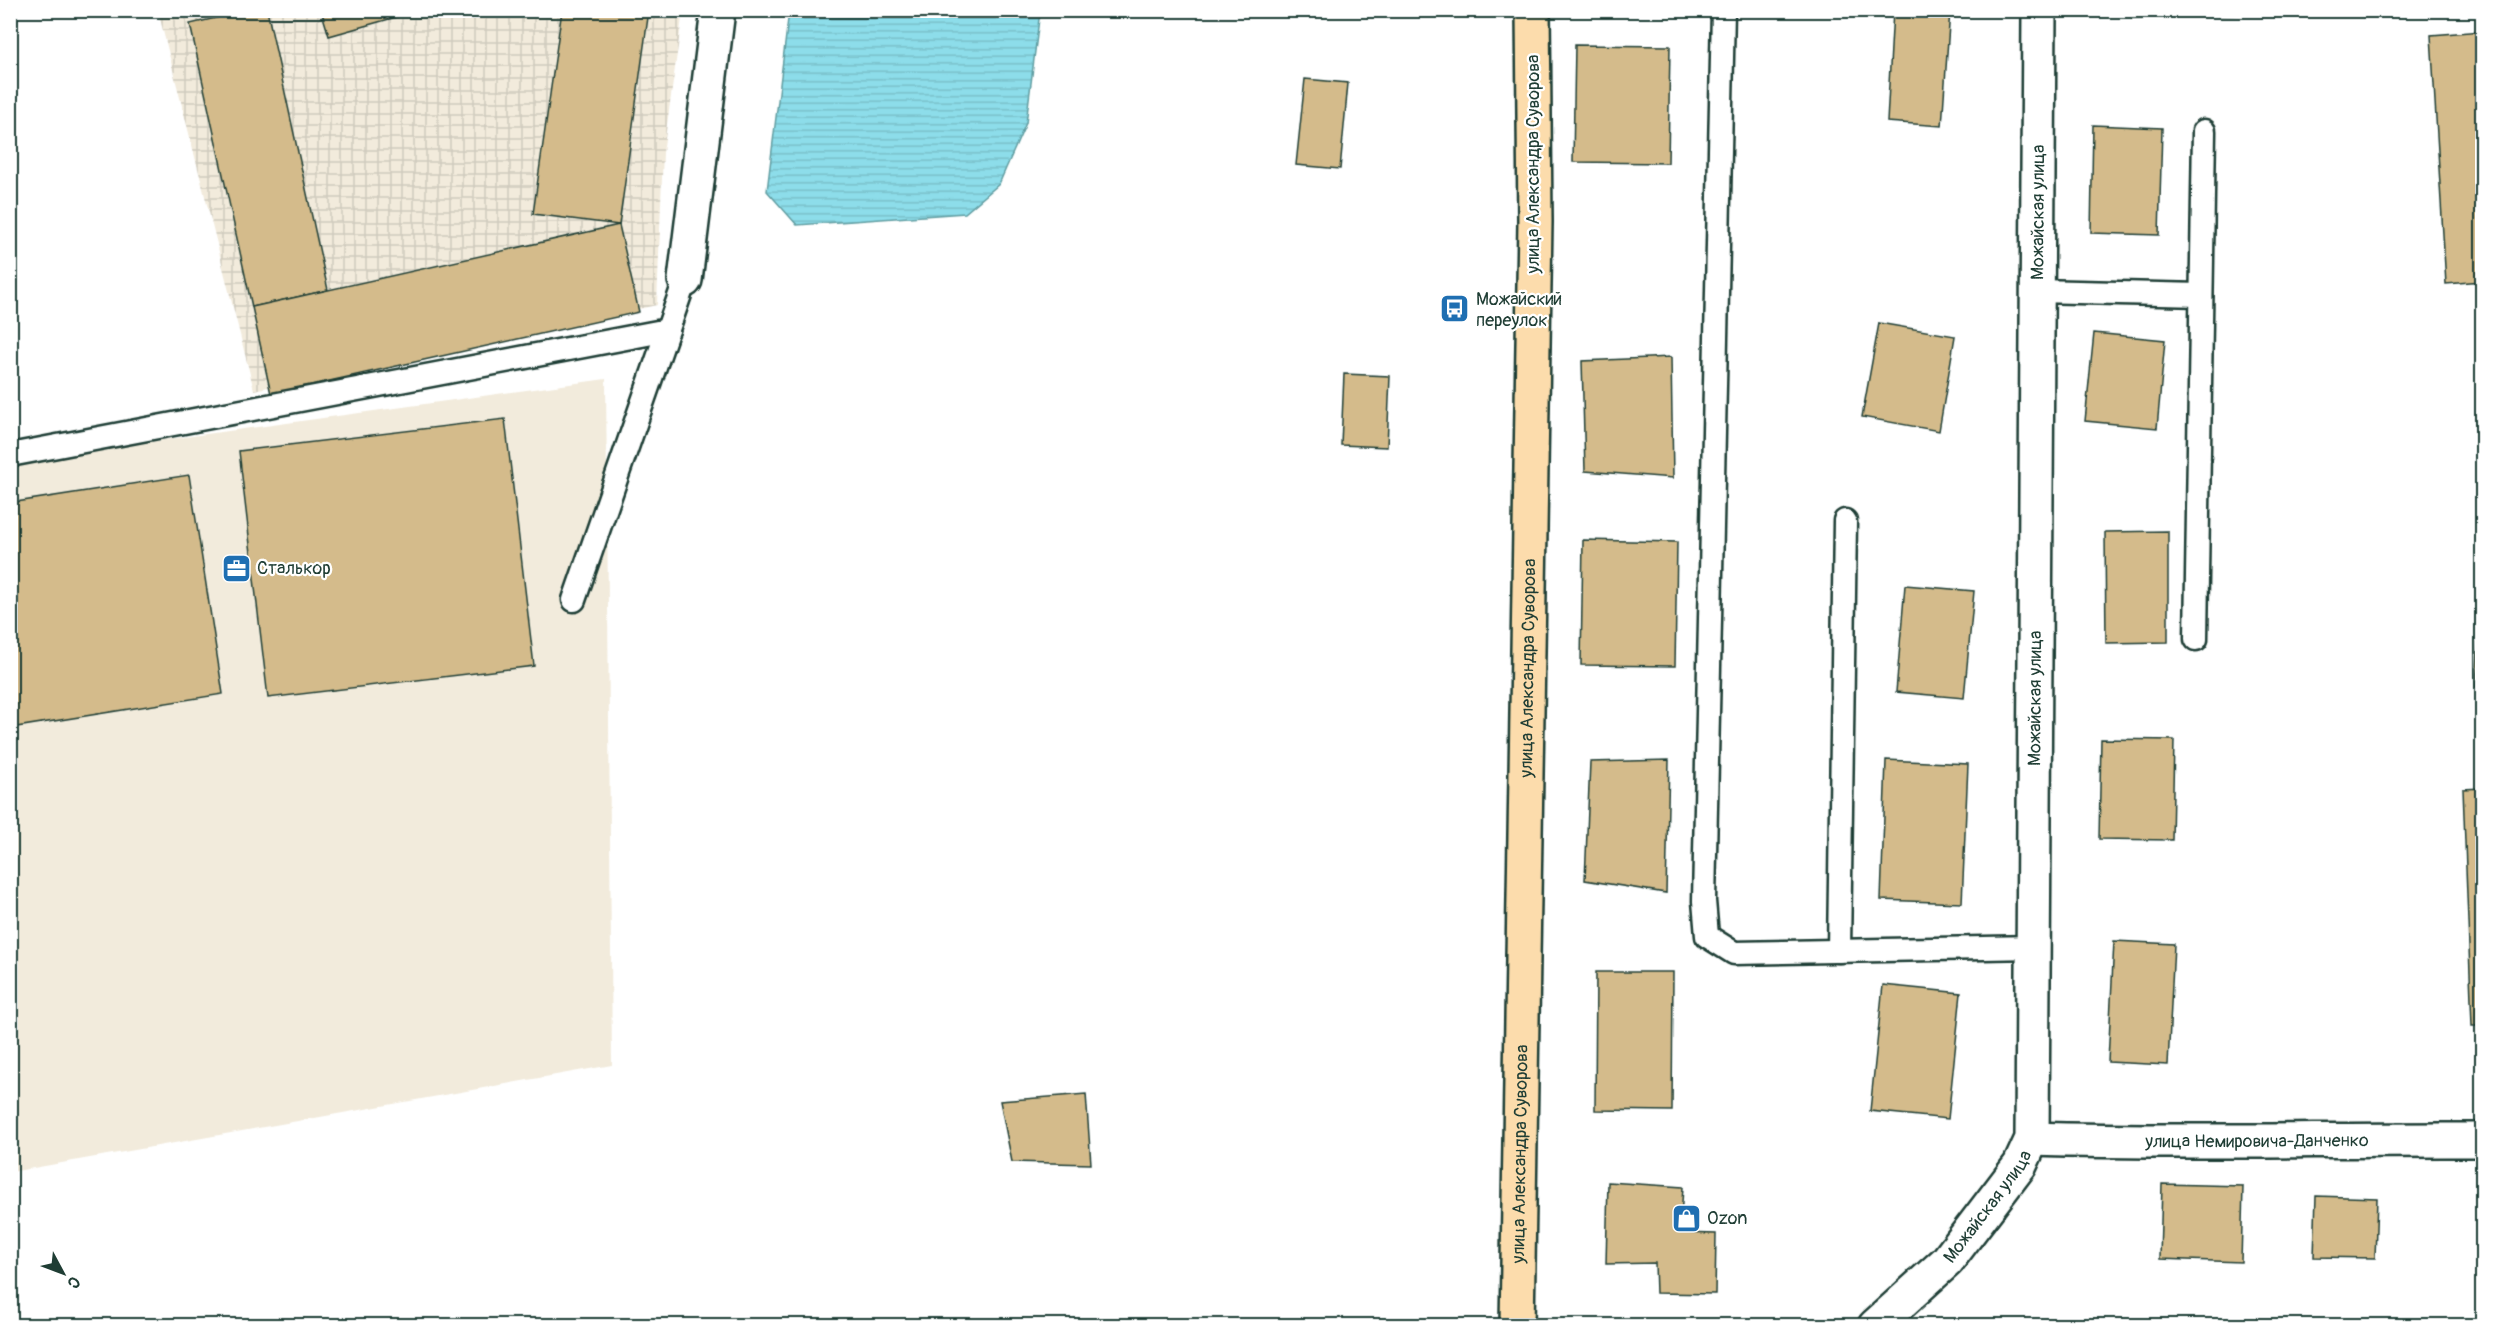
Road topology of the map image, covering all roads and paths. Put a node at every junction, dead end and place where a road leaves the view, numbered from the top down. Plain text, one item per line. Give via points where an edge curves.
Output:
1 (718, 10) edge
2 (1533, 10) edge
3 (1723, 10) edge
4 (2039, 10) edge
5 (2204, 131) dead end
6 (685, 280) joint
7 (2037, 291) junction
8 (2201, 295) junction
9 (668, 330) junction
10 (10, 455) edge
11 (1845, 521) dead end
12 (574, 600) dead end
13 (2196, 639) dead end
14 (2034, 947) junction
15 (1839, 951) junction
16 (2032, 1139) junction
17 (2482, 1140) edge
18 (1517, 1326) edge
19 (1875, 1326) edge

1 - 6 street
2 - 18 main road, улица Александра Суворова via 1535,222
3 - 15 lane via 1707,936 1734,953
4 - 7 street, Можайская улица
5 - 8 lane
6 - 9 lane
7 - 8 lane
7 - 14 street, Можайская улица
8 - 13 lane
9 - 10 lane
9 - 12 lane
11 - 15 lane
14 - 15 lane
14 - 16 street, Можайская улица
16 - 17 street, улица Немировича-Данченко via 2150,1143
16 - 19 street, Можайская улица via 2020,1165 1947,1261

